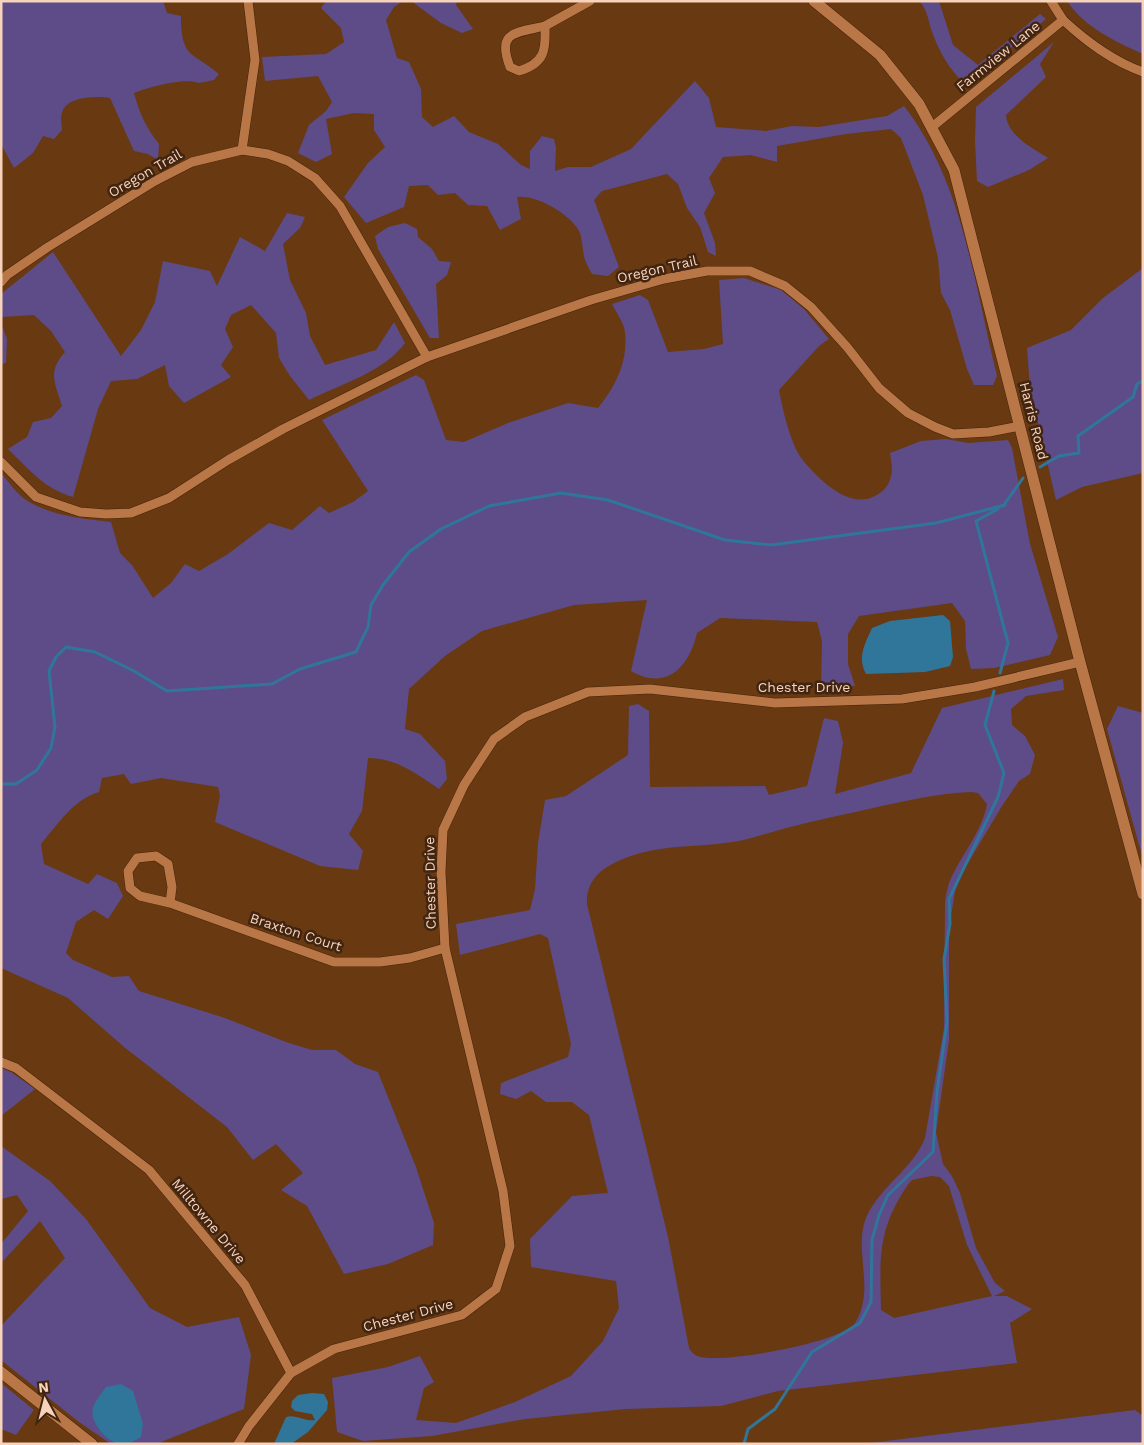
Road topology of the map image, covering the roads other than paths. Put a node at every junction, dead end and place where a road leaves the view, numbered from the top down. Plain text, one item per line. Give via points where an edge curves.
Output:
1 (248, 1) edge
2 (590, 1) edge
3 (814, 1) edge
4 (1051, 1) edge
5 (1063, 20) junction
6 (545, 26) junction
7 (1143, 72) edge
8 (932, 127) junction
9 (242, 150) junction
10 (1, 282) edge
11 (428, 357) junction
12 (1020, 426) junction
13 (1, 462) edge
14 (1080, 662) junction
15 (1143, 894) edge
16 (170, 903) junction
17 (445, 948) junction
18 (1, 1062) edge
19 (1, 1372) edge
20 (291, 1373) junction
21 (92, 1444) edge
22 (238, 1444) edge

1 - 9 street via 255,60
2 - 6 street
3 - 8 street, Harris Road via 880,55 919,104
4 - 5 street
5 - 7 street via 1101,51
5 - 8 street, Farmview Lane
6 - 6 street via 509,36 504,43 504,52 510,67 519,71 536,63 543,55
8 - 12 street, Harris Road via 954,170
9 - 10 street, Oregon Trail via 192,162 156,181 48,247
9 - 11 street, Oregon Trail via 288,161 315,178 340,206
11 - 12 street, Oregon Trail via 591,300 664,279 707,271 750,271 785,286 811,307 878,388 908,414 953,434
11 - 13 street, Oregon Trail via 283,429 169,498 131,513 80,512 36,497
12 - 14 street, Harris Road
14 - 15 street, Harris Road
14 - 17 street, Chester Drive via 975,687 902,699 775,703 650,689 588,692 525,717 494,739 464,785 443,830 441,872
16 - 16 street, Braxton Court via 172,887 168,864 156,856 137,858 128,871 130,888 140,896
16 - 17 street, Braxton Court via 334,962 380,962
17 - 20 street, Chester Drive via 503,1191 510,1246 496,1289 462,1315 334,1349
18 - 20 street, Milltowne Drive via 16,1068 149,1170 245,1285
19 - 21 street
20 - 22 street

